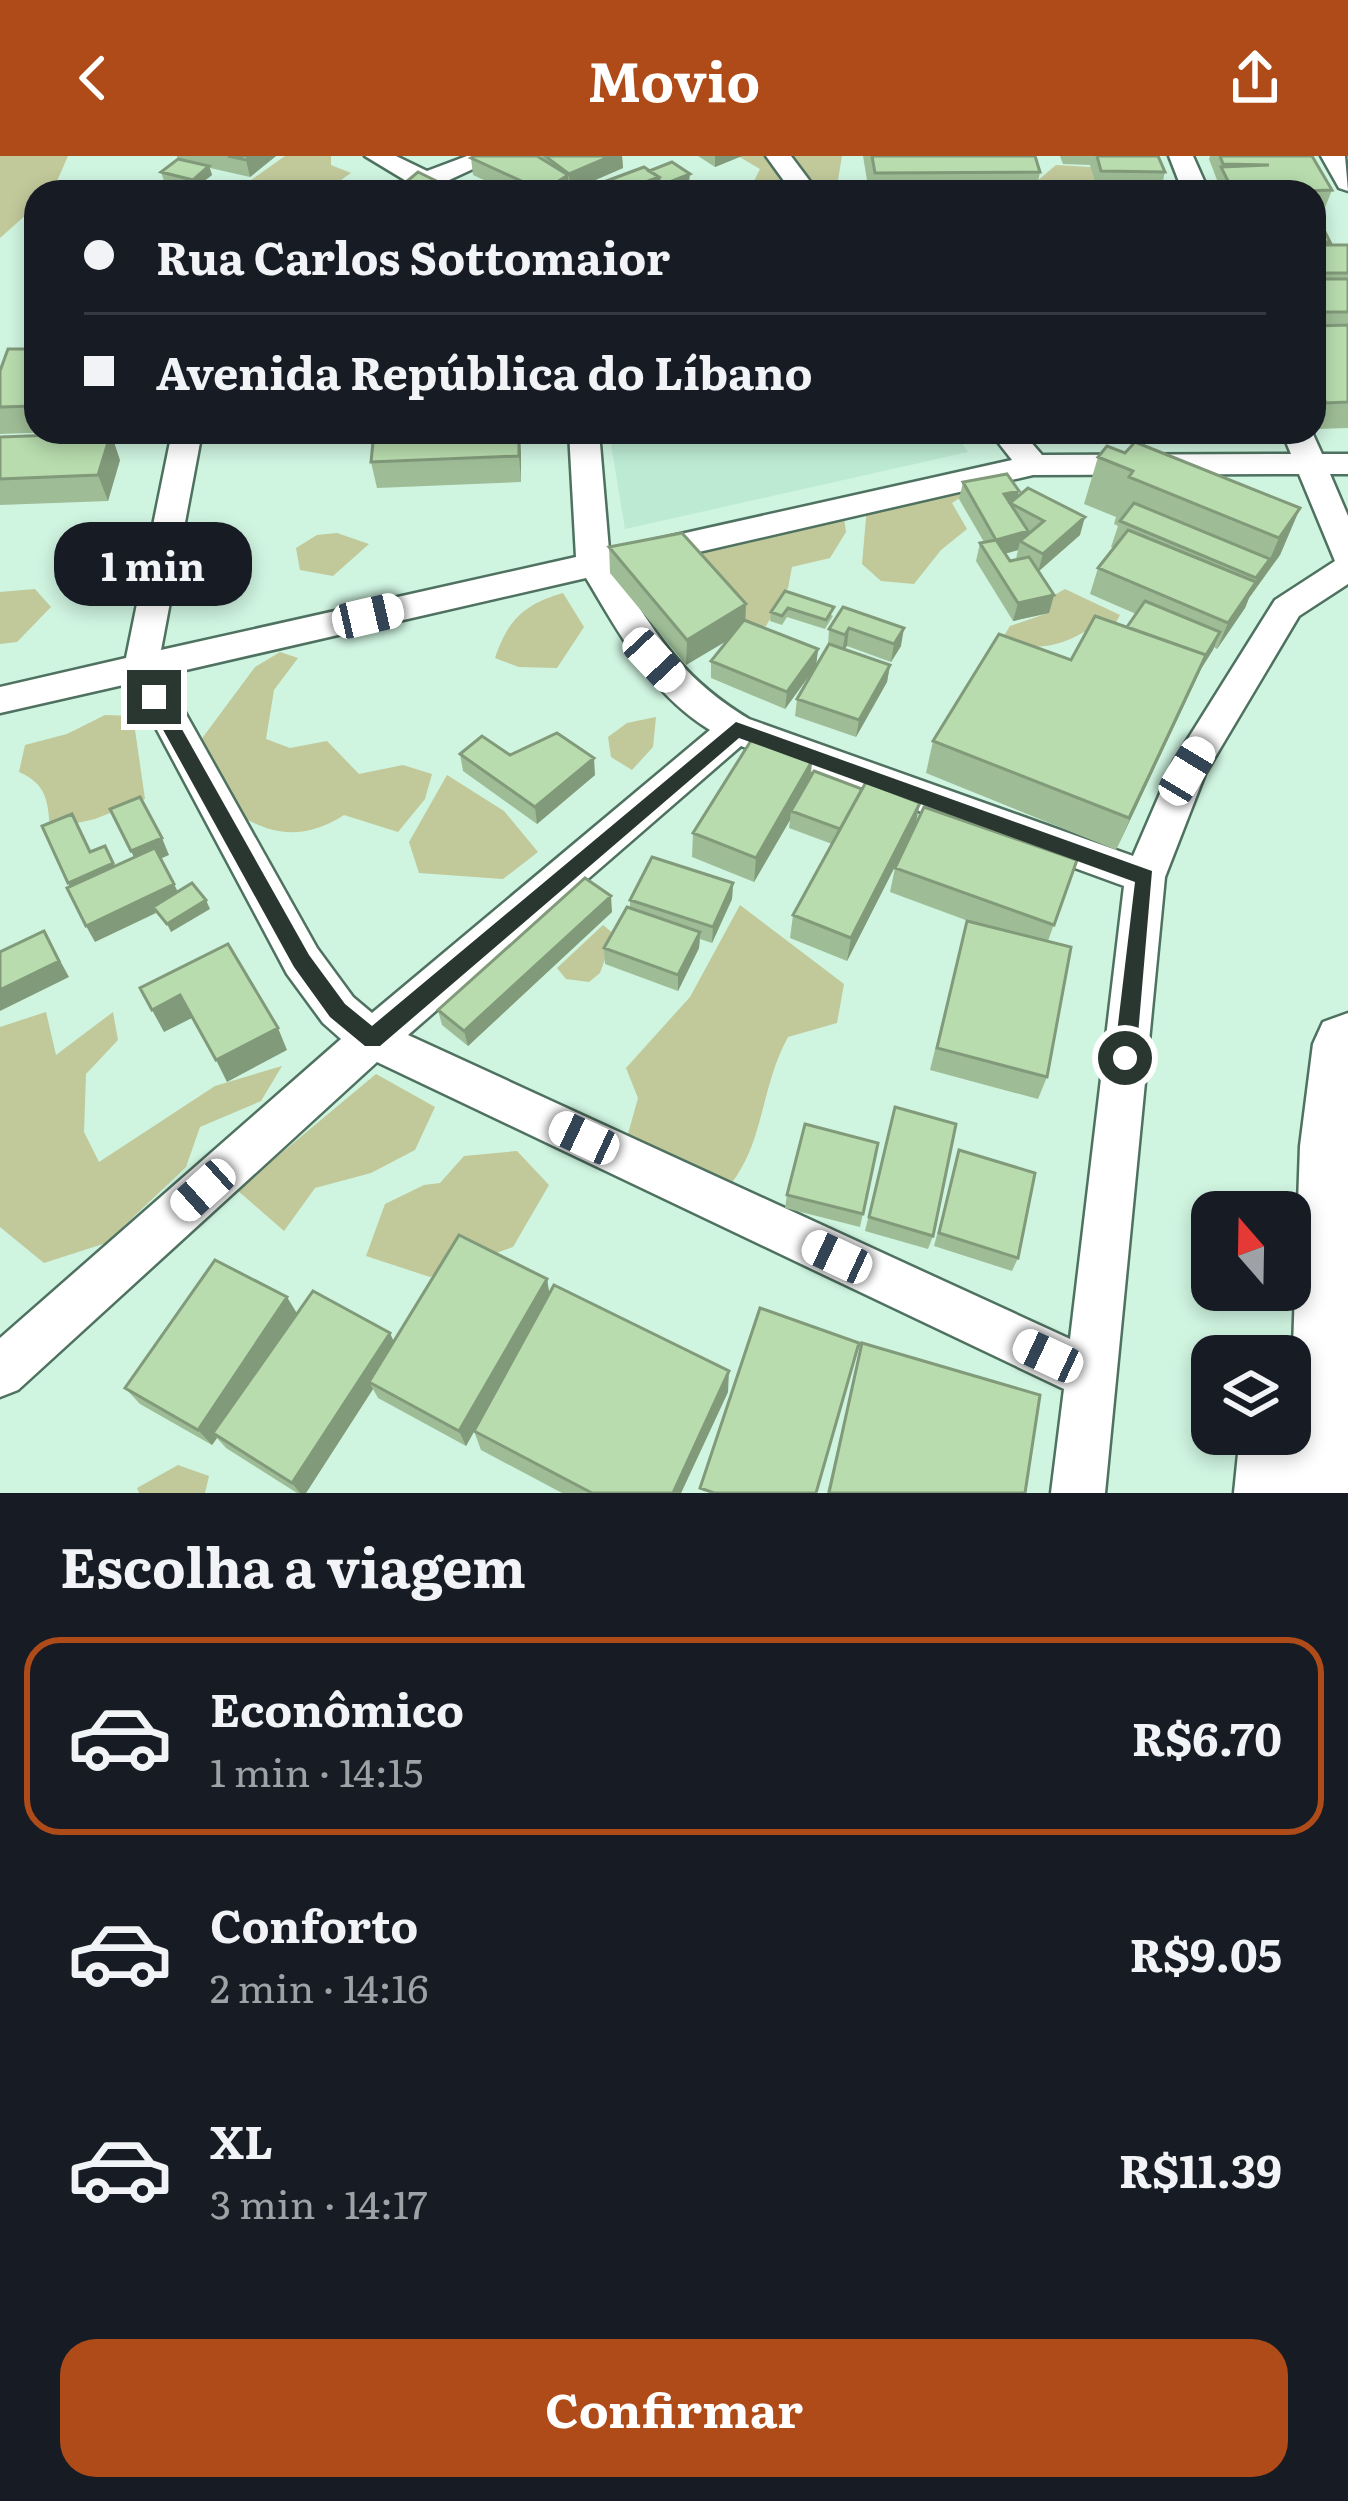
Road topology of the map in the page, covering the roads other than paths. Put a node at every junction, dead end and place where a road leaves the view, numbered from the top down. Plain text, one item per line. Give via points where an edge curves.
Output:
1 (377, 156) edge
2 (489, 156) edge
3 (778, 156) edge
4 (1333, 156) edge
5 (415, 180) edge
6 (443, 180) edge
7 (797, 180) edge
8 (1348, 183) edge
9 (185, 444) edge
10 (585, 444) edge
11 (1015, 444) edge
12 (1302, 444) edge
13 (1348, 464) edge
14 (1033, 465) junction
15 (1311, 466) junction
16 (1348, 555) edge
17 (593, 562) junction
18 (1348, 568) edge
19 (143, 669) junction
20 (0, 700) edge
21 (736, 729) junction
22 (1145, 877) junction
23 (372, 1039) junction
24 (1348, 1044) edge
25 (1330, 1288) junction
26 (1306, 1335) edge
27 (0, 1372) edge
28 (1091, 1376) junction
29 (1280, 1455) edge
30 (1078, 1493) edge
31 (1277, 1493) edge
32 (1326, 1493) edge

1 - 5 street
2 - 6 street
3 - 7 street
4 - 8 street
9 - 19 street
10 - 17 street
11 - 14 street
12 - 15 street
13 - 15 street
14 - 15 street
14 - 17 street
15 - 16 street
17 - 19 street
17 - 21 street via 654,660 694,703
18 - 22 street via 1287,608 1187,771
19 - 20 street
19 - 23 street via 302,961
21 - 22 street
21 - 23 street
22 - 28 street
23 - 27 street
23 - 28 street
24 - 25 highway
25 - 26 highway
25 - 32 highway
28 - 30 street
29 - 31 highway

